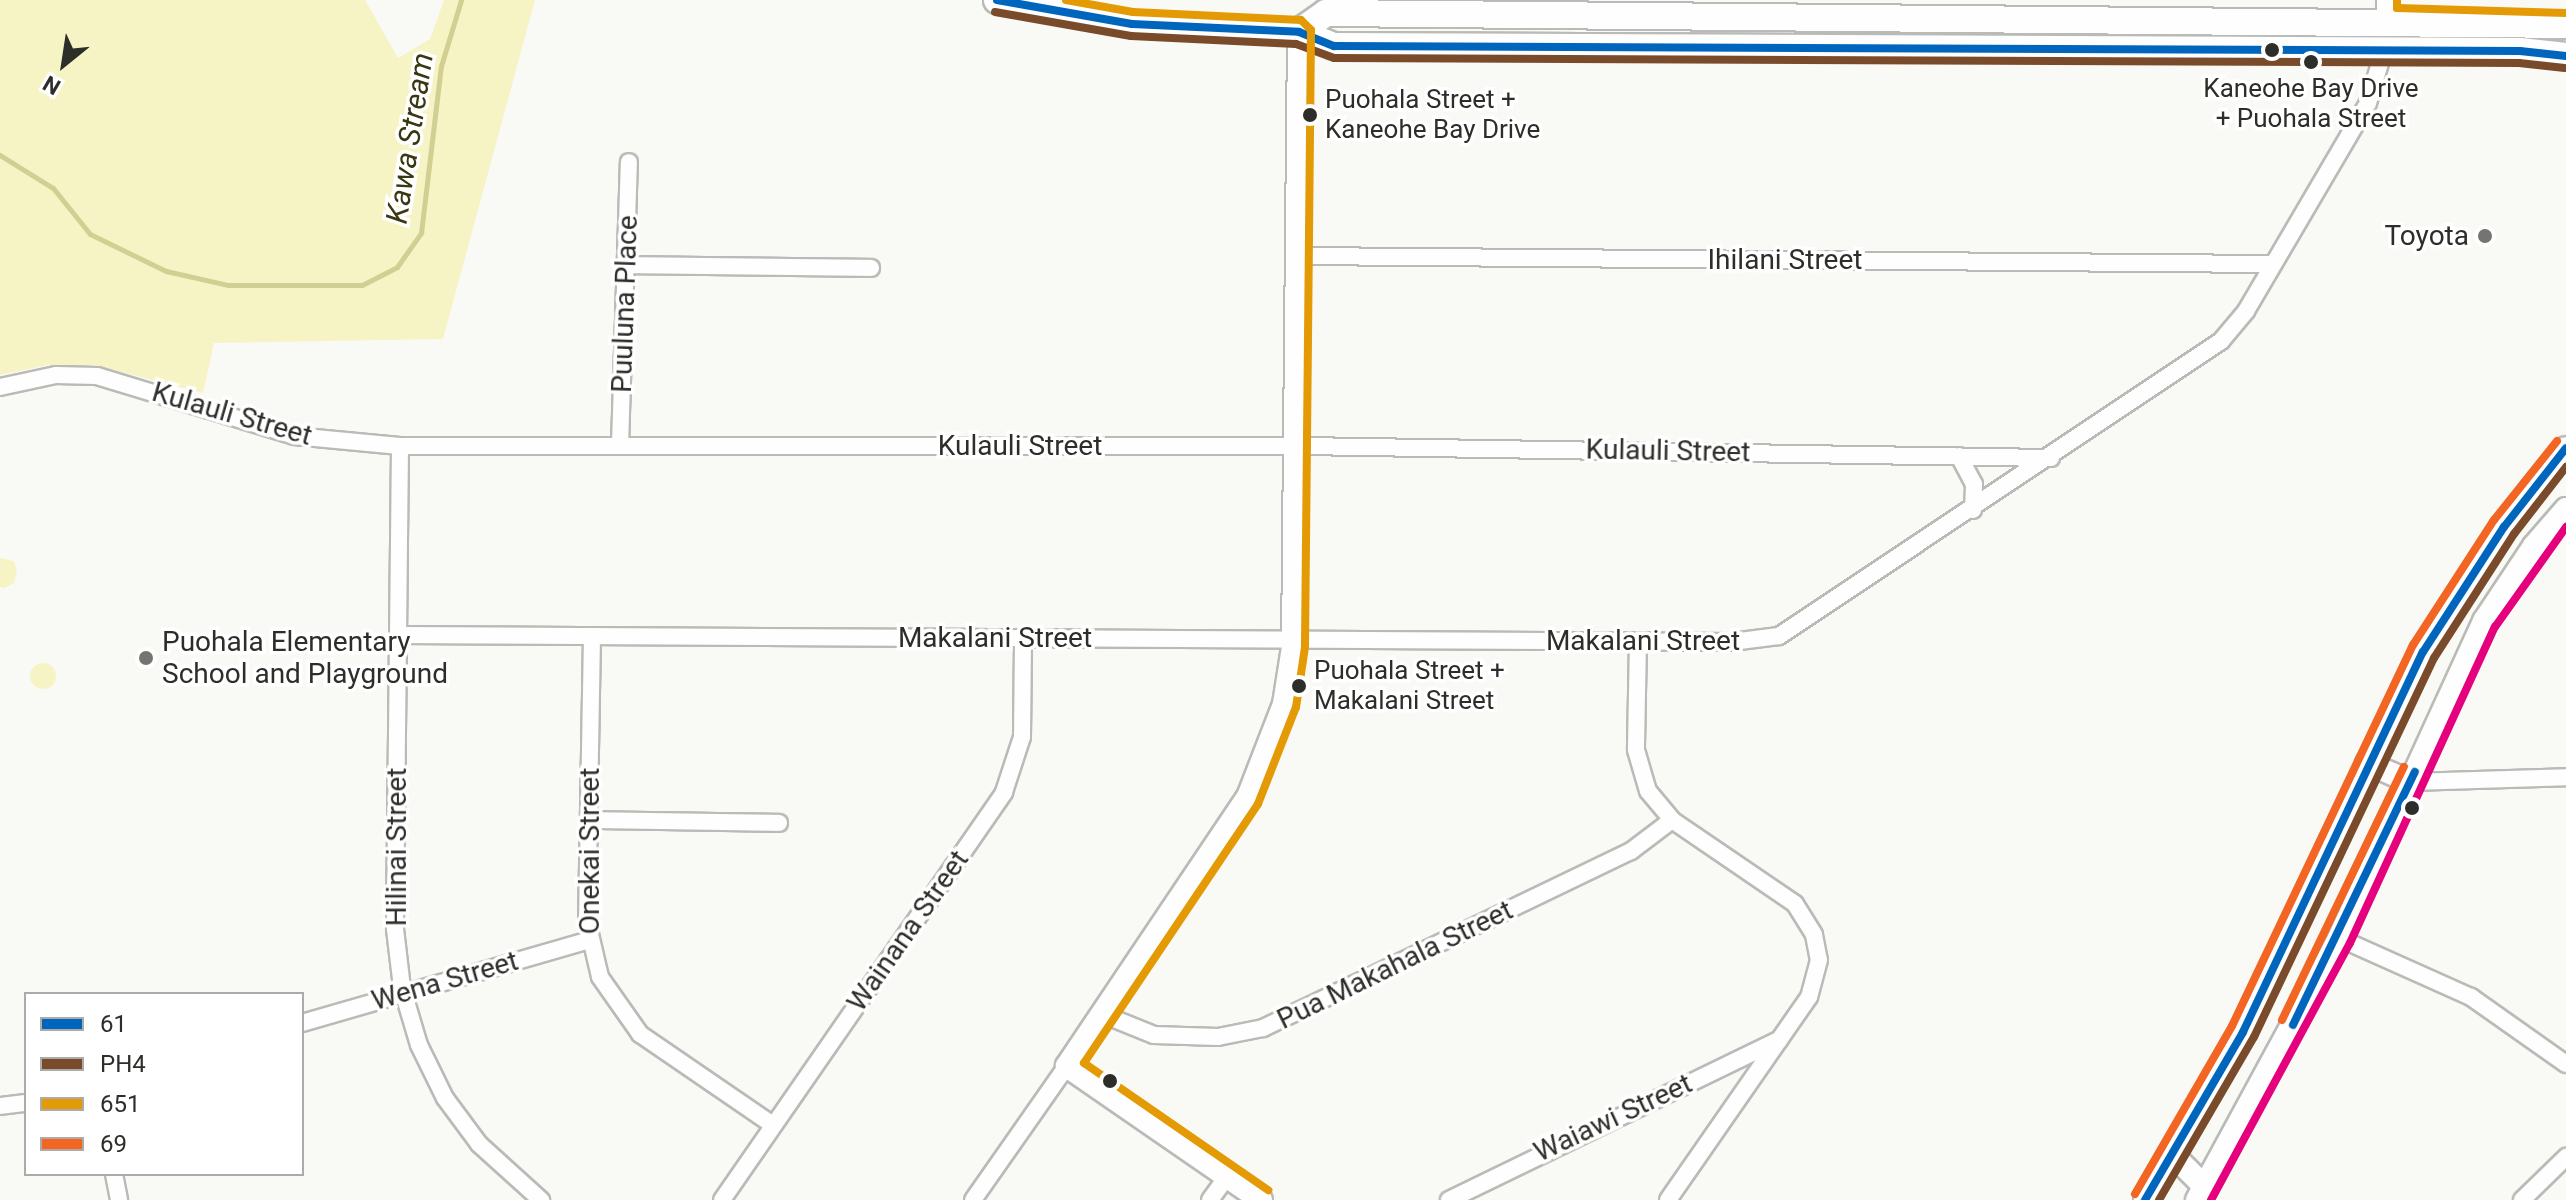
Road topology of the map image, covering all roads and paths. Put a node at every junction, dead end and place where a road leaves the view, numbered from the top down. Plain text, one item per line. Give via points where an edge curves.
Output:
1 (997, 0) edge
2 (2385, 10) edge
3 (1527, 16) junction
4 (2566, 25) edge
5 (1299, 32) junction
6 (1528, 46) junction
7 (2384, 50) junction
8 (2566, 56) edge
9 (629, 162) dead end
10 (1297, 256) junction
11 (2273, 264) junction
12 (627, 265) junction
13 (871, 268) dead end
14 (0, 387) edge
15 (620, 445) junction
16 (400, 446) junction
17 (1295, 446) junction
18 (2566, 448) edge
19 (1959, 456) junction
20 (2051, 458) junction
21 (2566, 509) edge
22 (1973, 510) junction
23 (399, 635) junction
24 (592, 636) junction
25 (1023, 638) junction
26 (1293, 639) junction
27 (1638, 641) junction
28 (2367, 763) junction
29 (2566, 777) edge
30 (2411, 782) junction
31 (589, 820) junction
32 (1672, 820) junction
33 (779, 823) dead end
34 (2339, 938) junction
35 (589, 940) junction
36 (403, 992) junction
37 (1102, 1014) junction
38 (304, 1022) edge
39 (1780, 1039) junction
40 (2566, 1064) edge
41 (1067, 1066) junction
42 (24, 1103) edge
43 (0, 1106) edge
44 (773, 1125) junction
45 (2174, 1156) junction
46 (2566, 1157) edge
47 (114, 1176) edge
48 (1227, 1177) junction
49 (2201, 1194) edge
50 (119, 1200) edge
51 (541, 1200) edge
52 (722, 1200) edge
53 (973, 1200) edge
54 (1210, 1200) edge
55 (1261, 1200) edge
56 (1449, 1200) edge
57 (1668, 1200) edge
58 (2145, 1200) edge
59 (2522, 1200) edge

1 - 5 main road via 1132,24
2 - 3 main road
2 - 4 main road
2 - 7 main road
3 - 5 main road via 1326,13
3 - 6 main road
5 - 6 main road via 1334,46
5 - 10 main road
6 - 7 main road
7 - 8 main road
7 - 11 street, Makalani Street via 2368,103
9 - 12 street, Puuluna Place
10 - 11 street, Ihilani Street
10 - 17 main road
11 - 20 street, Makalani Street via 2221,341
12 - 13 street
12 - 15 street, Puuluna Place
14 - 16 street, Kulauli Street via 36,377 97,376 294,436
15 - 16 street, Kulauli Street
15 - 17 street, Kulauli Street
16 - 23 street, Hilinai Street
17 - 19 street, Kulauli Street
17 - 26 main road
18 - 28 main road via 2504,527 2423,652
19 - 20 street, Kulauli Street
19 - 22 street via 1974,484
20 - 22 street, Makalani Street
21 - 30 main road via 2484,621
22 - 27 street, Makalani Street via 1779,636 1748,642
23 - 24 street, Makalani Street
23 - 36 street, Hilinai Street via 395,929
24 - 25 street, Makalani Street
24 - 31 street, Onekai Street
25 - 26 street, Makalani Street
25 - 44 street, Wainana Street via 1022,737 1004,792
26 - 27 street, Makalani Street
26 - 37 main road via 1284,704 1259,776
27 - 32 street via 1638,764 1648,791
28 - 30 main road
28 - 45 main road via 2243,1032
29 - 30 street
30 - 34 main road
31 - 33 street
31 - 35 street, Onekai Street
32 - 37 street, Pua Makahala Street via 1631,851 1263,1028 1218,1037 1154,1035
32 - 39 street via 1785,897 1809,924 1817,948 1817,973 1809,997
34 - 40 street via 2462,992
34 - 49 main road
35 - 36 street, Wena Street
35 - 44 street, Onekai Street via 608,994 634,1028
36 - 38 street, Wena Street
36 - 51 street, Hilinai Street via 419,1045 445,1098 479,1144
37 - 41 main road
39 - 56 street, Waiawi Street
39 - 57 street
41 - 48 main road
41 - 53 street
42 - 43 street
44 - 52 street, Wainana Street
45 - 49 main road
45 - 58 main road
46 - 59 street
47 - 50 street
48 - 54 street
48 - 55 main road

